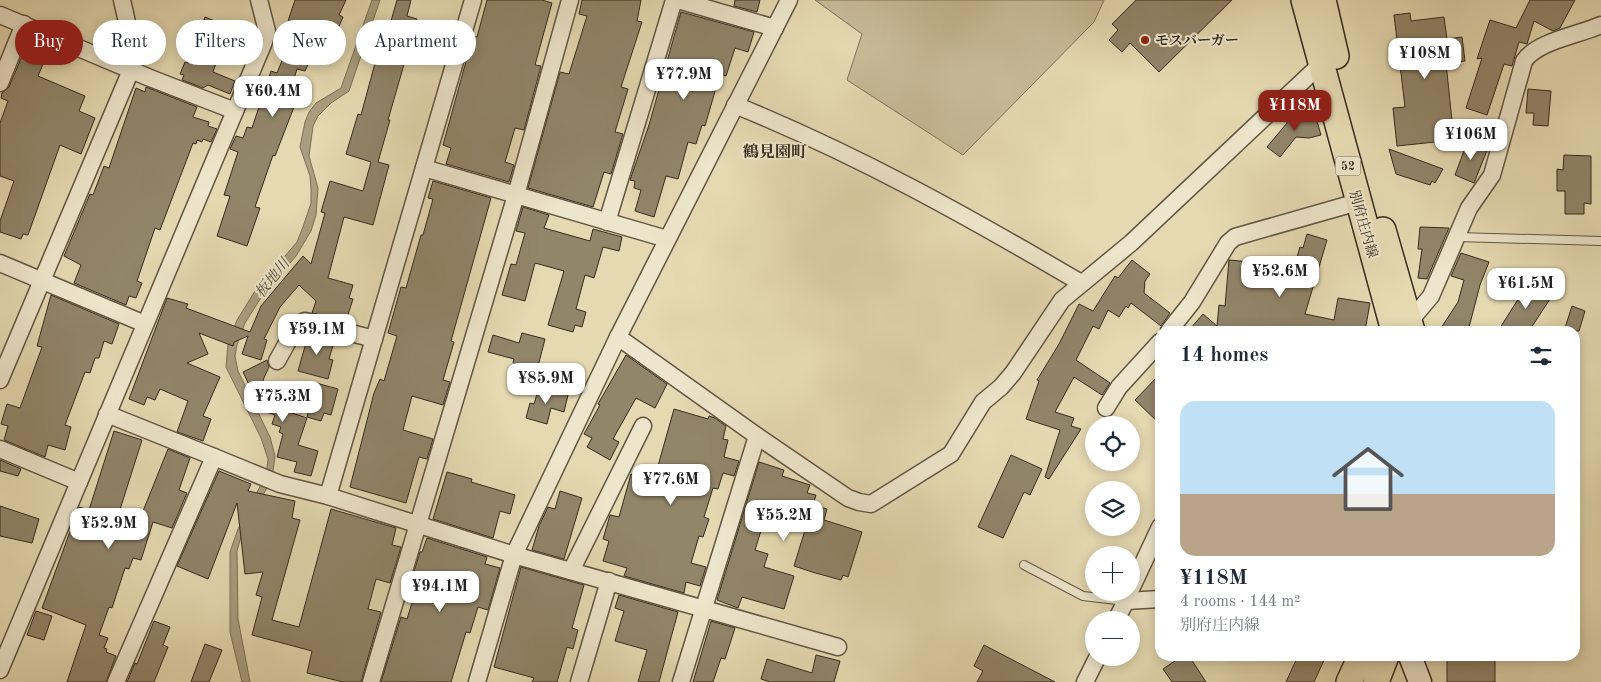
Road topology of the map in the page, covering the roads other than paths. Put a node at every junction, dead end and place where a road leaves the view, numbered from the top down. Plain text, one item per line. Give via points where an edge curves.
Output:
1 (122, 0) edge
2 (259, 0) edge
3 (473, 0) edge
4 (570, 0) edge
5 (674, 0) edge
6 (678, 0) edge
7 (789, 0) edge
8 (1304, 0) edge
9 (1324, 0) edge
10 (0, 15) edge
11 (15, 21) edge
12 (1601, 25) edge
13 (775, 28) junction
14 (15, 46) edge
15 (83, 49) edge
16 (1321, 64) junction
17 (132, 70) junction
18 (0, 83) edge
19 (735, 105) junction
20 (235, 111) junction
21 (424, 168) junction
22 (516, 195) junction
23 (1358, 202) junction
24 (607, 222) junction
25 (1455, 237) junction
26 (667, 239) junction
27 (1601, 241) edge
28 (0, 263) edge
29 (43, 280) junction
30 (1081, 283) junction
31 (146, 324) junction
32 (1173, 326) edge
33 (1404, 326) edge
34 (1404, 326) edge
35 (1407, 326) edge
36 (618, 337) junction
37 (374, 339) junction
38 (1155, 347) edge
39 (278, 361) dead end
40 (0, 380) edge
41 (1106, 408) dead end
42 (107, 414) junction
43 (643, 426) dead end
44 (757, 436) junction
45 (0, 449) edge
46 (214, 457) junction
47 (79, 482) junction
48 (328, 496) junction
49 (418, 525) junction
50 (1155, 538) edge
51 (514, 555) junction
52 (1024, 565) dead end
53 (1140, 570) edge
54 (571, 571) junction
55 (609, 582) junction
56 (1085, 596) edge
57 (1140, 596) edge
58 (1155, 598) edge
59 (703, 609) junction
60 (838, 646) dead end
61 (1358, 661) edge
62 (1384, 661) edge
63 (1412, 661) edge
64 (1093, 666) edge
65 (0, 670) edge
66 (0, 680) edge
67 (6, 682) edge
68 (116, 682) edge
69 (371, 682) edge
70 (477, 682) edge
71 (579, 682) edge
72 (681, 682) edge
73 (1085, 682) edge
74 (1349, 682) edge
75 (1376, 682) edge
76 (1420, 682) edge

1 - 17 street via 134,53
2 - 20 street via 266,35
3 - 21 street
4 - 22 street
5 - 24 street
6 - 13 street
7 - 13 street
8 - 16 main road, 別府庄内線 / 52
9 - 33 main road, 別府庄内線 / 52
10 - 11 street
12 - 25 street via 1542,46 1527,56 1521,66 1492,175 1469,208
13 - 19 street
14 - 18 street
15 - 17 street
16 - 23 main road, 別府庄内線 / 52
16 - 30 street via 1131,243
17 - 20 street
17 - 29 street
19 - 26 street
19 - 30 street via 892,176
20 - 31 street
21 - 22 street
21 - 37 street
22 - 24 street
22 - 49 street
23 - 32 street via 1235,237 1228,242
23 - 34 main road, 別府庄内線 / 52
24 - 26 street
25 - 27 lane
25 - 35 street via 1431,296
26 - 36 street
28 - 29 street
29 - 31 street
29 - 40 street
30 - 44 street via 1062,300 1007,380 983,402 951,454 877,502 865,504 848,498
31 - 42 street
36 - 44 street
36 - 51 street
37 - 39 street via 305,321 297,325
37 - 48 street
38 - 41 street via 1119,387
42 - 46 street
42 - 47 street
43 - 54 street
44 - 59 street
45 - 47 street
46 - 48 street via 280,484
46 - 68 street
47 - 65 street
48 - 49 street
49 - 51 street
49 - 69 street
50 - 53 street
51 - 54 street
51 - 70 street
52 - 56 lane
54 - 55 street
55 - 59 street
55 - 71 street
57 - 58 street
59 - 60 street
59 - 72 street
61 - 74 main road
62 - 75 main road
63 - 76 street
64 - 73 street
66 - 67 street

